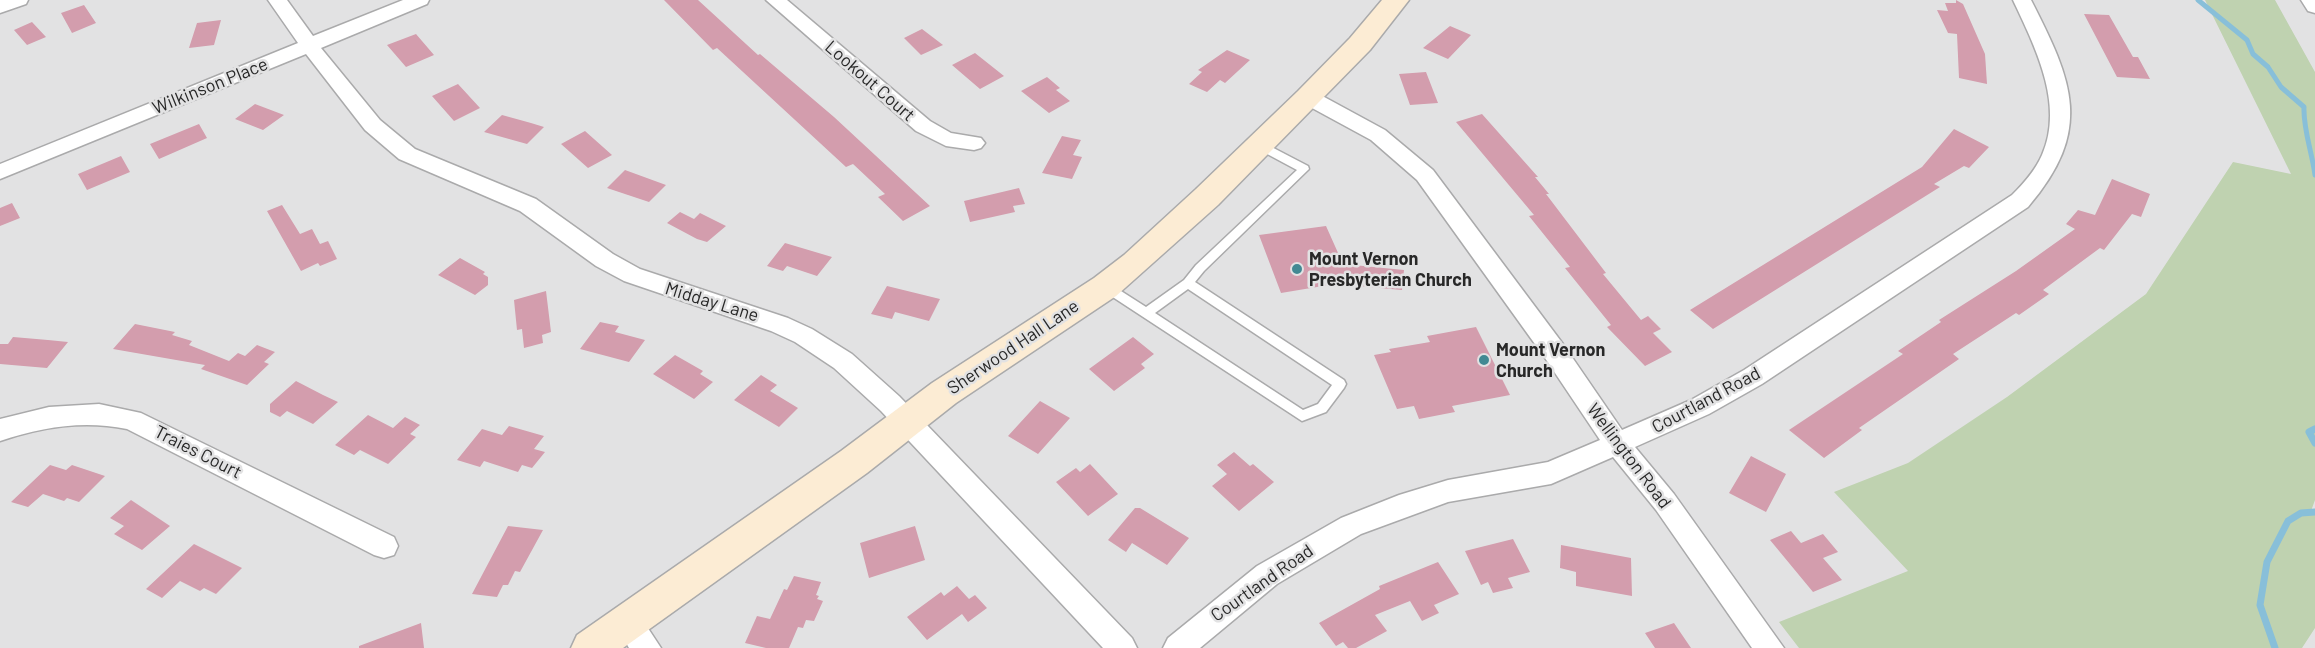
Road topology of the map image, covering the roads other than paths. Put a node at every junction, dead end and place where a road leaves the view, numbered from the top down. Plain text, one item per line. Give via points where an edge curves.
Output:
1 (19, 0) edge
2 (277, 0) edge
3 (420, 0) edge
4 (775, 0) edge
5 (1396, 0) edge
6 (2022, 0) edge
7 (2310, 0) edge
8 (0, 7) edge
9 (2315, 7) edge
10 (311, 45) junction
11 (1308, 97) junction
12 (974, 143) dead end
13 (1260, 145) junction
14 (0, 172) edge
15 (1188, 283) junction
16 (1105, 286) junction
17 (1146, 313) junction
18 (907, 422) junction
19 (0, 430) edge
20 (1617, 444) junction
21 (384, 546) dead end
22 (637, 635) edge
23 (591, 648) edge
24 (1122, 648) edge
25 (1178, 648) edge
26 (1769, 648) edge

1 - 8 street
2 - 10 street, Midday Lane
3 - 10 street, Wilkinson Place
4 - 12 street, Lookout Court via 923,126 946,139
5 - 11 main road, Sherwood Hall Lane
6 - 20 street, Courtland Road via 2044,43 2061,104 2052,156 2035,187 2020,201 1753,377 1700,407
7 - 9 street
10 - 14 street, Wilkinson Place
10 - 18 street, Midday Lane via 368,121 405,152 439,170 525,203 554,220 597,256 631,275 754,314 801,334 846,364
11 - 13 main road, Sherwood Hall Lane
11 - 20 street, Wellington Road via 1378,135 1425,176
13 - 15 lane via 1304,169
13 - 16 main road, Sherwood Hall Lane via 1208,197
15 - 17 lane
15 - 17 lane via 1340,384 1322,408 1302,416
16 - 17 lane
16 - 18 main road, Sherwood Hall Lane via 1016,343
18 - 22 main road, Sherwood Hall Lane
18 - 24 street, Midday Lane
19 - 21 street, Traies Court via 79,413 132,420
20 - 25 street, Courtland Road via 1551,473 1448,491 1351,526 1267,576
20 - 26 street, Wellington Road via 1665,502
22 - 23 main road, Sherwood Hall Lane

